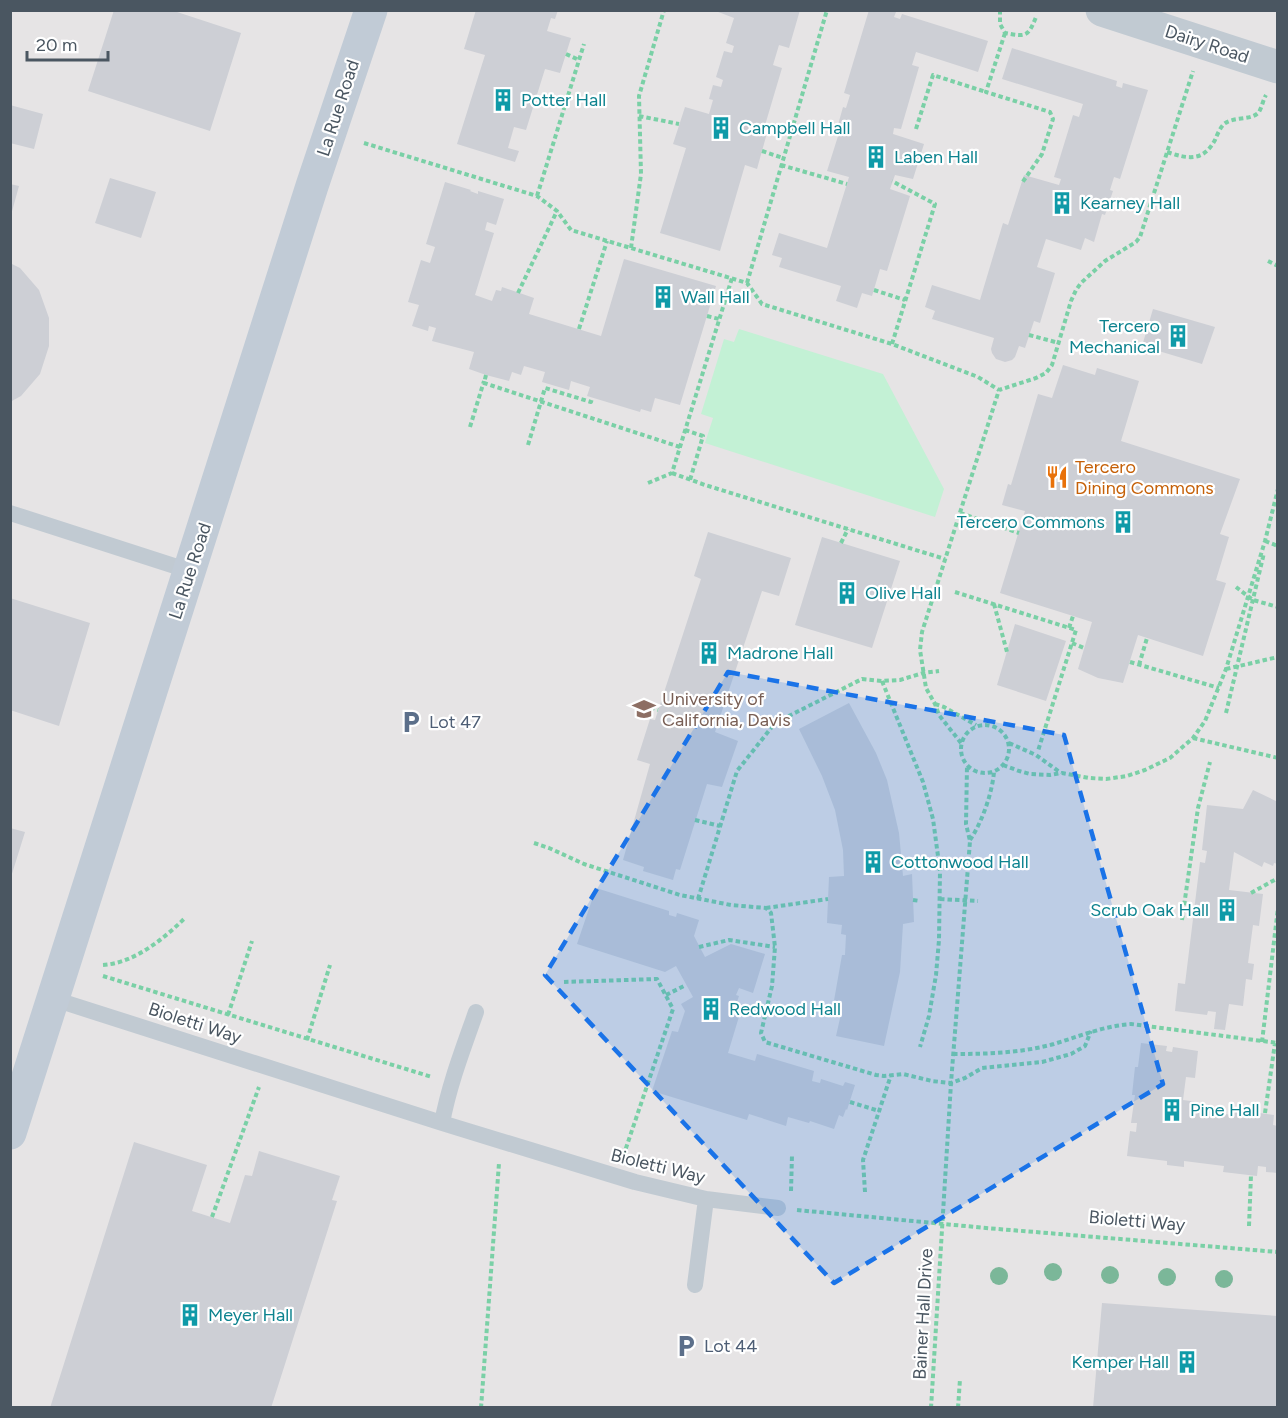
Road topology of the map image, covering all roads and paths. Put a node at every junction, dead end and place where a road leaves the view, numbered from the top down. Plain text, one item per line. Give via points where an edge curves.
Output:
1 (371, 10) edge
2 (664, 10) edge
3 (827, 10) edge
4 (1000, 10) edge
5 (1102, 10) edge
6 (1036, 17) dead end
7 (1005, 33) junction
8 (584, 44) dead end
9 (566, 54) dead end
10 (579, 60) junction
11 (1194, 65) dead end
12 (1274, 78) edge
13 (986, 92) junction
14 (639, 116) junction
15 (679, 124) dead end
16 (916, 129) dead end
17 (364, 143) dead end
18 (762, 151) dead end
19 (1167, 152) junction
20 (783, 158) junction
21 (781, 165) junction
22 (892, 181) dead end
23 (1022, 183) dead end
24 (847, 184) dead end
25 (537, 196) junction
26 (557, 211) junction
27 (607, 241) junction
28 (631, 248) junction
29 (1268, 261) dead end
30 (1278, 266) edge
31 (732, 278) junction
32 (747, 283) junction
33 (874, 290) dead end
34 (518, 293) dead end
35 (905, 300) junction
36 (707, 316) dead end
37 (719, 319) junction
38 (579, 329) dead end
39 (1029, 335) dead end
40 (1059, 343) junction
41 (892, 344) junction
42 (486, 375) dead end
43 (484, 383) junction
44 (999, 390) junction
45 (592, 398) dead end
46 (540, 402) junction
47 (470, 427) dead end
48 (685, 430) junction
49 (528, 445) dead end
50 (680, 447) junction
51 (672, 473) junction
52 (690, 480) junction
53 (648, 483) dead end
54 (1278, 489) edge
55 (1278, 497) edge
56 (10, 513) edge
57 (960, 513) junction
58 (848, 529) junction
59 (1019, 533) dead end
60 (1266, 542) junction
61 (841, 543) dead end
62 (1278, 546) edge
63 (945, 559) junction
64 (190, 571) junction
65 (1236, 587) dead end
66 (955, 592) dead end
67 (1250, 599) junction
68 (994, 604) junction
69 (1278, 607) edge
70 (1073, 616) dead end
71 (1069, 628) junction
72 (1147, 638) dead end
73 (1072, 643) junction
74 (1084, 648) dead end
75 (1006, 652) dead end
76 (1278, 657) edge
77 (1130, 662) dead end
78 (1140, 664) junction
79 (1237, 666) junction
80 (1227, 669) junction
81 (939, 671) dead end
82 (923, 673) junction
83 (882, 681) junction
84 (1219, 688) junction
85 (636, 703) dead end
86 (935, 704) junction
87 (658, 710) dead end
88 (1226, 713) dead end
89 (977, 726) junction
90 (1193, 738) junction
91 (961, 743) junction
92 (1009, 743) junction
93 (1038, 751) dead end
94 (1278, 758) edge
95 (1210, 762) dead end
96 (1003, 765) junction
97 (967, 766) junction
98 (994, 772) junction
99 (1062, 773) junction
100 (695, 820) dead end
101 (720, 826) junction
102 (970, 841) junction
103 (534, 843) dead end
104 (1278, 878) edge
105 (1251, 892) dead end
106 (698, 899) junction
107 (940, 899) junction
108 (828, 900) dead end
109 (913, 900) dead end
110 (965, 900) junction
111 (920, 901) dead end
112 (978, 901) dead end
113 (766, 908) junction
114 (1278, 908) edge
115 (184, 919) dead end
116 (1182, 920) dead end
117 (252, 941) dead end
118 (699, 946) dead end
119 (775, 947) junction
120 (103, 965) dead end
121 (330, 965) dead end
122 (103, 976) dead end
123 (564, 982) dead end
124 (686, 985) dead end
125 (666, 995) junction
126 (54, 999) junction
127 (476, 1012) dead end
128 (228, 1015) junction
129 (1091, 1031) junction
130 (307, 1040) junction
131 (1262, 1042) junction
132 (1276, 1043) edge
133 (920, 1047) dead end
134 (953, 1054) junction
135 (891, 1075) junction
136 (431, 1077) dead end
137 (951, 1083) junction
138 (259, 1088) dead end
139 (850, 1102) dead end
140 (879, 1111) junction
141 (1264, 1113) dead end
142 (442, 1124) junction
143 (10, 1133) edge
144 (501, 1142) junction
145 (624, 1154) dead end
146 (792, 1155) dead end
147 (1251, 1176) dead end
148 (865, 1192) dead end
149 (706, 1199) junction
150 (784, 1209) junction
151 (212, 1217) dead end
152 (942, 1223) junction
153 (1249, 1226) dead end
154 (1278, 1252) edge
155 (695, 1285) dead end
156 (960, 1379) dead end
157 (481, 1407) edge
158 (931, 1407) edge
159 (958, 1407) edge

1 - 64 street, La Rue Road
2 - 14 path via 639,96
3 - 20 path
4 - 7 path via 999,24
5 - 12 street, Dairy Road
6 - 7 path via 1030,31 1021,36
7 - 13 path
8 - 10 path
9 - 10 path
10 - 25 path
11 - 19 path
12 - 19 path via 1255,116 1224,124 1210,150 1198,158
13 - 16 path via 933,75
13 - 23 path via 1050,112 1053,119 1042,154
14 - 15 path
14 - 28 path via 641,174
17 - 25 path
18 - 20 path
19 - 40 path via 1140,237 1081,282
20 - 21 path
21 - 24 path
21 - 32 path
22 - 35 path via 934,204
25 - 26 path
26 - 27 path via 571,230
26 - 34 path
27 - 28 path
27 - 38 path
28 - 31 path
29 - 30 path
31 - 32 path
31 - 37 path
32 - 41 path via 762,304
33 - 35 path
35 - 41 path
36 - 37 path
37 - 48 path
39 - 40 path
40 - 44 path via 1046,373
41 - 44 path via 978,376
42 - 43 path
43 - 46 path
43 - 47 path
44 - 57 path
45 - 46 path via 591,402 545,388
46 - 49 path
46 - 50 path
48 - 50 path
48 - 52 path via 703,436
50 - 51 path
51 - 52 path
51 - 53 path
52 - 58 path
54 - 60 path
55 - 60 path
56 - 64 lane
57 - 59 path
57 - 63 path
58 - 61 path
58 - 63 path
60 - 62 path
60 - 67 path
63 - 82 path via 922,632
64 - 126 street, La Rue Road
65 - 67 path
66 - 68 path
67 - 69 path
67 - 79 path
67 - 80 path
68 - 71 path
68 - 75 path
70 - 71 path
71 - 73 path via 1076,630
72 - 78 path
73 - 74 path
73 - 93 path
76 - 79 path
77 - 78 path
78 - 84 path
79 - 80 path
79 - 88 path
80 - 84 path
81 - 82 path
82 - 83 path
82 - 86 path
83 - 101 path via 862,679 775,723 737,771
83 - 107 path via 923,782 933,819
84 - 90 path
85 - 87 path
86 - 89 path
86 - 91 path
89 - 91 path via 970,729
89 - 92 path via 993,725
90 - 94 path
90 - 99 path via 1170,758 1127,776 1106,779
91 - 97 path
92 - 96 path via 1010,751
92 - 99 path
95 - 116 path via 1198,808
96 - 98 path
96 - 99 path via 1030,774
97 - 98 path via 980,773
97 - 102 path via 966,824
98 - 102 path via 979,827
100 - 101 path
101 - 106 path
102 - 110 path, Bainer Hall Drive
103 - 106 path via 584,864
104 - 105 path
106 - 113 path
107 - 110 path
107 - 133 path via 936,975
108 - 113 path
109 - 111 path
110 - 112 path
110 - 134 path, Bainer Hall Drive
113 - 119 path via 771,913
114 - 131 path
115 - 120 path via 132,958
117 - 128 path
118 - 119 path via 729,940
119 - 135 path via 772,986 761,1033 765,1042 876,1075
121 - 130 path
122 - 128 path
123 - 125 path via 657,979
124 - 125 path
125 - 145 path via 673,1009
126 - 142 lane, Bioletti Way
126 - 143 street, La Rue Road
127 - 142 lane via 449,1090
128 - 130 path
129 - 131 path via 1131,1024
129 - 134 path via 1024,1051
129 - 137 path via 1085,1046 1071,1054 1042,1062 982,1068
130 - 136 path
131 - 132 path
132 - 141 path
134 - 137 path, Bainer Hall Drive
135 - 137 path
135 - 140 path
137 - 152 path, Bainer Hall Drive
138 - 151 path
139 - 140 path
140 - 148 path via 863,1160
142 - 144 lane, Bioletti Way
144 - 149 lane, Bioletti Way
144 - 157 path
146 - 150 path
147 - 153 path
149 - 150 lane, Bioletti Way
149 - 155 lane
150 - 152 path, Bioletti Way
152 - 154 path, Bioletti Way
152 - 158 path, Bainer Hall Drive
156 - 159 path

